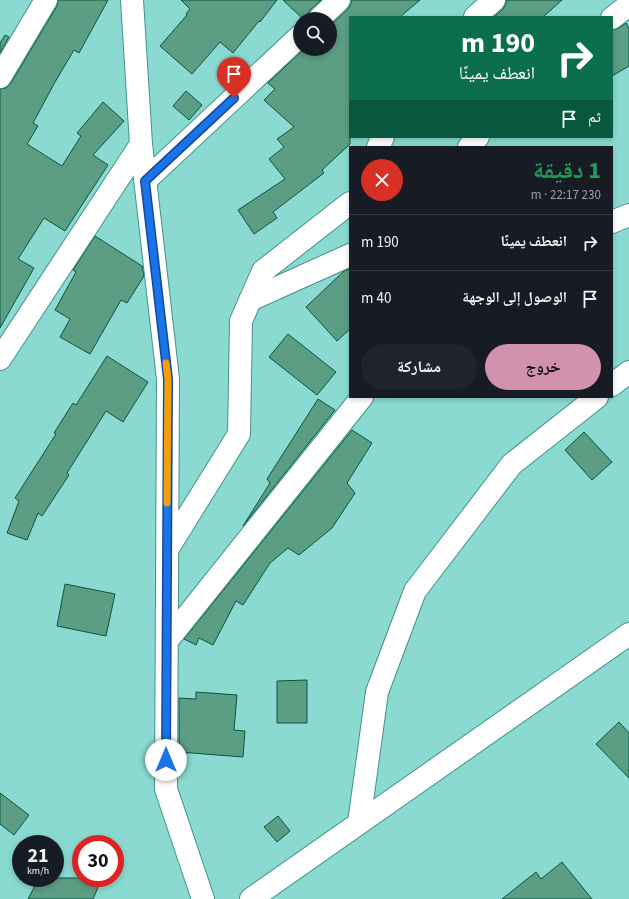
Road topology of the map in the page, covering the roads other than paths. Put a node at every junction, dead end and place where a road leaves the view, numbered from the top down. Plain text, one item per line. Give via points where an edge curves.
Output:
1 (46, 0) edge
2 (132, 0) edge
3 (339, 0) edge
4 (494, 0) edge
5 (629, 5) edge
6 (326, 12) edge
7 (476, 16) edge
8 (613, 17) edge
9 (293, 43) edge
10 (0, 77) edge
11 (477, 138) edge
12 (141, 144) junction
13 (470, 146) edge
14 (145, 181) junction
15 (349, 204) edge
16 (629, 215) edge
17 (613, 222) edge
18 (349, 255) edge
19 (250, 300) junction
20 (0, 359) edge
21 (629, 372) edge
22 (613, 384) edge
23 (361, 398) edge
24 (596, 398) edge
25 (167, 550) junction
26 (629, 634) edge
27 (167, 640) junction
28 (359, 823) junction
29 (203, 899) edge
30 (250, 899) edge

1 - 10 street
2 - 12 street
3 - 6 street
4 - 7 street
5 - 8 street
9 - 14 street
11 - 13 street
12 - 14 street
12 - 20 street
14 - 25 street via 168,379
15 - 19 street via 263,271
16 - 17 street
18 - 19 street
19 - 25 street via 241,321 239,434
21 - 22 street
23 - 27 street
24 - 28 street via 512,464 415,591 377,692
25 - 27 street
26 - 28 street
27 - 29 street via 166,790
28 - 30 street

